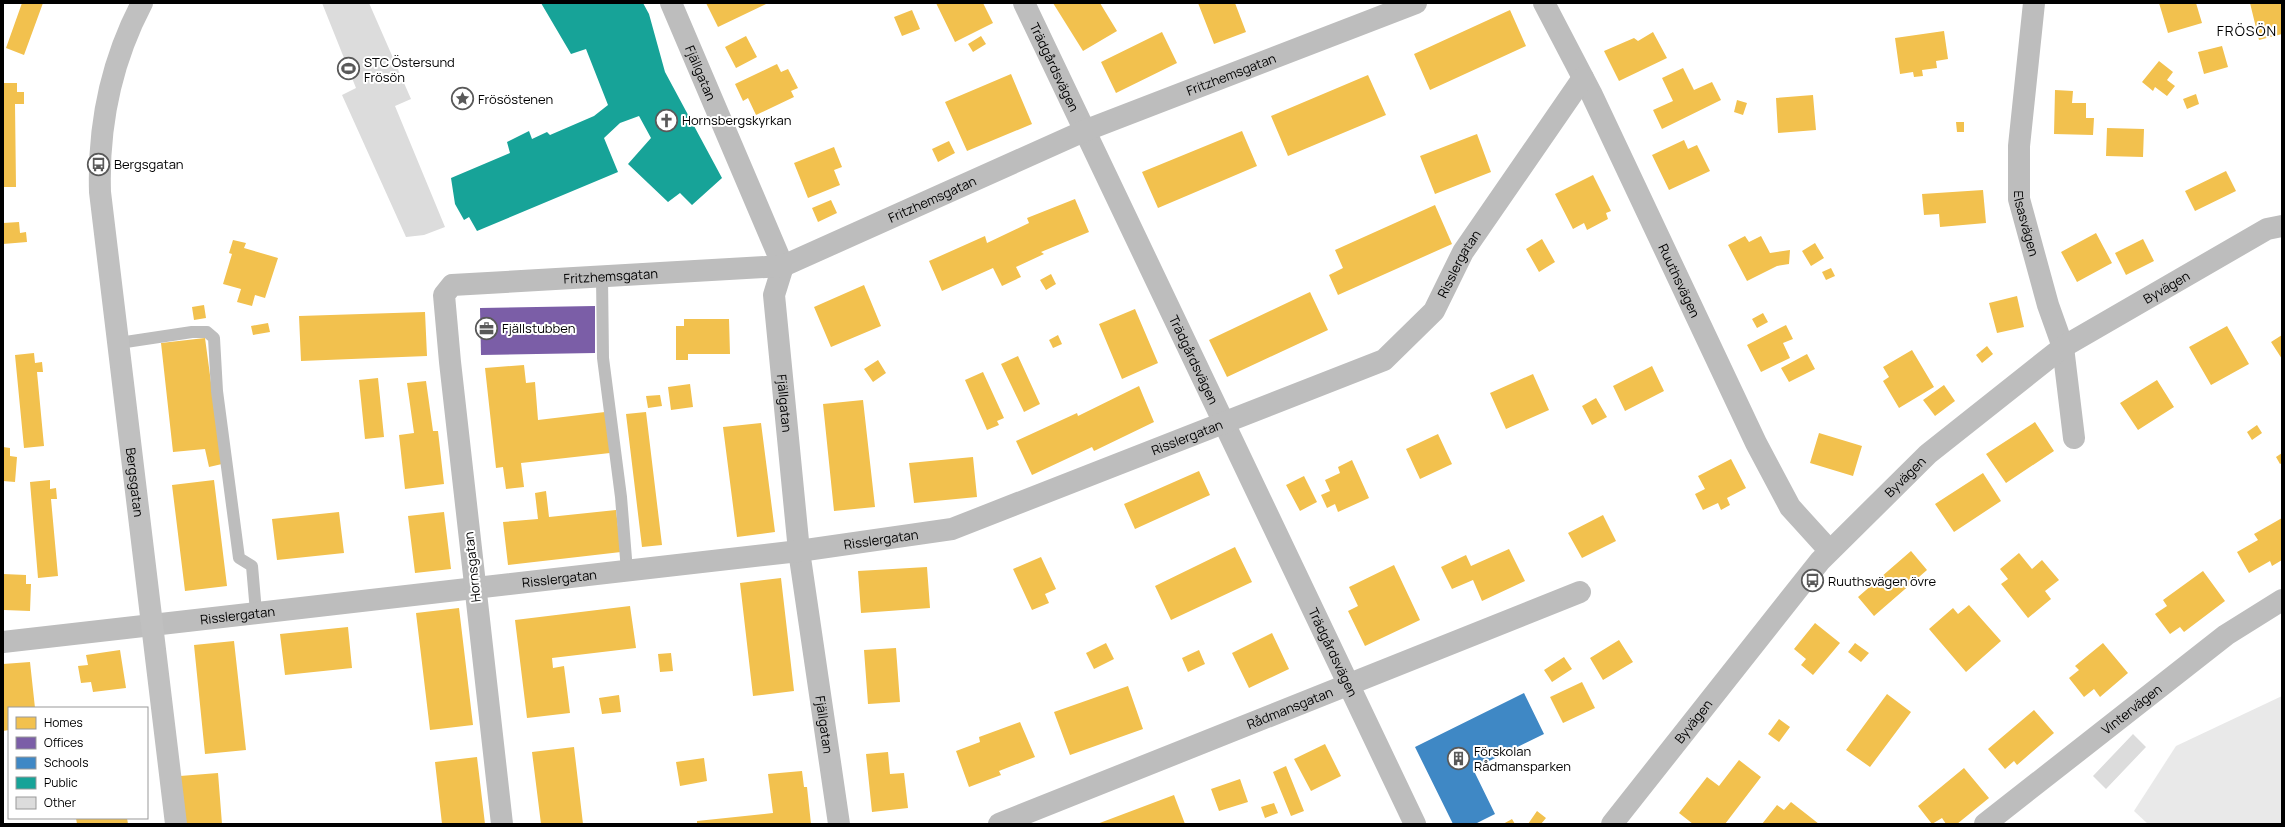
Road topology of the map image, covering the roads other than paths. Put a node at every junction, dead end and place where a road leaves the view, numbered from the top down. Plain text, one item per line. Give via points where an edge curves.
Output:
1 (142, 3) edge
2 (671, 3) edge
3 (1024, 3) edge
4 (1416, 3) edge
5 (1544, 3) edge
6 (2034, 3) edge
7 (1583, 78) junction
8 (1084, 130) junction
9 (2282, 226) edge
10 (782, 266) junction
11 (602, 277) junction
12 (446, 309) joint
13 (119, 343) junction
14 (2063, 348) junction
15 (1224, 424) junction
16 (2074, 438) dead end
17 (1829, 550) junction
18 (799, 551) junction
19 (627, 570) junction
20 (474, 588) junction
21 (1580, 592) dead end
22 (2282, 600) edge
23 (256, 612) junction
24 (151, 625) junction
25 (3, 642) edge
26 (1348, 685) junction
27 (176, 824) edge
28 (502, 824) edge
29 (839, 824) edge
30 (999, 824) edge
31 (1415, 824) edge
32 (1612, 824) edge
33 (1985, 824) edge

1 - 13 street, Bergsgatan via 116,63 105,105 99,164 100,192
2 - 10 street, Fjällgatan
3 - 8 street, Trädgårdsvägen
4 - 8 street, Fritzhemsgatan
5 - 7 street, Ruuthsvägen
6 - 14 street, Elsasvägen via 2019,146 2018,199
7 - 15 street, Risslergatan via 1463,252 1434,311 1384,360
7 - 17 street, Ruuthsvägen via 1756,443 1790,507
8 - 10 street, Fritzhemsgatan
8 - 15 street, Trädgårdsvägen
9 - 14 street, Byvägen via 2267,229
10 - 11 street, Fritzhemsgatan
10 - 18 street, Fjällgatan via 774,295
11 - 12 street, Fritzhemsgatan via 452,285 444,295
11 - 19 lane via 603,358 621,497
12 - 20 street, Hornsgatan
13 - 23 lane via 192,332 207,332 214,338 218,391 239,558 252,566
13 - 24 street, Bergsgatan
14 - 16 street, Elsasvägen
14 - 17 street, Byvägen via 1928,454
15 - 18 street, Risslergatan via 952,529
15 - 26 street, Trädgårdsvägen
17 - 32 street, Byvägen
18 - 19 street, Risslergatan
18 - 29 street, Fjällgatan
19 - 20 street, Risslergatan
20 - 23 street, Risslergatan
20 - 28 street, Hornsgatan
21 - 26 street, Rådmansgatan
22 - 33 street, Vintervägen via 2226,635
23 - 24 street, Risslergatan
24 - 25 street, Risslergatan
24 - 27 street, Bergsgatan
26 - 30 street, Rådmansgatan
26 - 31 street, Trädgårdsvägen

